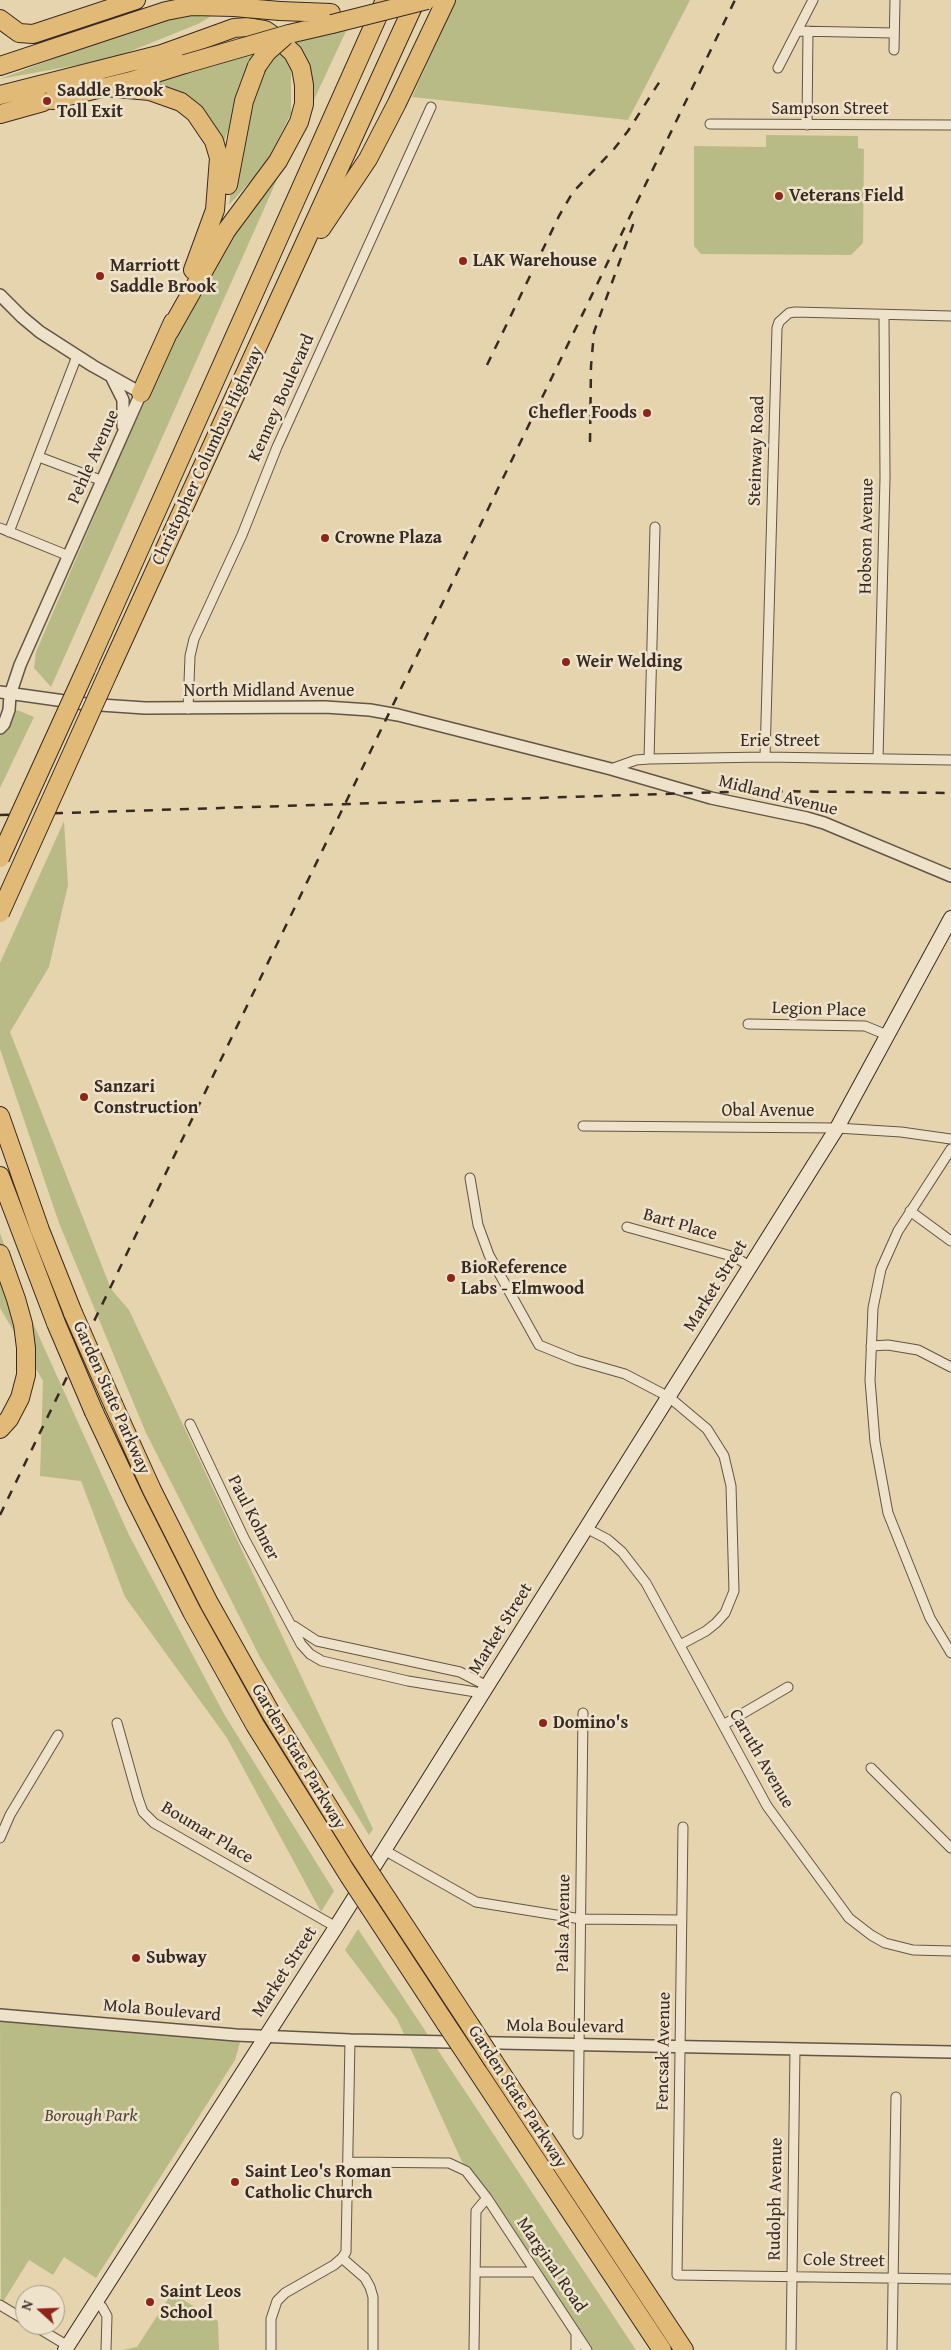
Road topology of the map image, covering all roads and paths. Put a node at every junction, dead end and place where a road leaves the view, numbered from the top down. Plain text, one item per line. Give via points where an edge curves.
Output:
1 (136, 0) edge
2 (160, 0) edge
3 (385, 0) edge
4 (416, 0) edge
5 (427, 0) edge
6 (446, 0) edge
7 (813, 0) edge
8 (895, 0) edge
9 (276, 5) edge
10 (331, 18) junction
11 (0, 20) edge
12 (798, 31) junction
13 (808, 31) junction
14 (894, 33) junction
15 (289, 34) junction
16 (894, 50) dead end
17 (33, 55) junction
18 (125, 64) junction
19 (0, 66) edge
20 (778, 68) dead end
21 (105, 87) junction
22 (0, 95) edge
23 (431, 107) dead end
24 (0, 114) edge
25 (710, 124) dead end
26 (807, 125) junction
27 (951, 125) edge
28 (200, 274) junction
29 (291, 275) junction
30 (0, 295) edge
31 (884, 315) junction
32 (951, 316) edge
33 (169, 332) junction
34 (77, 356) junction
35 (110, 376) junction
36 (141, 393) junction
37 (123, 435) junction
38 (39, 456) junction
39 (102, 481) junction
40 (656, 527) dead end
41 (4, 530) edge
42 (69, 556) junction
43 (5, 694) edge
44 (188, 709) junction
45 (0, 728) edge
46 (765, 757) junction
47 (878, 758) junction
48 (649, 759) junction
49 (951, 760) edge
50 (611, 769) junction
51 (678, 788) joint
52 (0, 858) edge
53 (951, 876) edge
54 (0, 913) edge
55 (951, 918) edge
56 (748, 1024) dead end
57 (887, 1035) junction
58 (0, 1116) edge
59 (583, 1126) dead end
60 (837, 1128) junction
61 (951, 1139) edge
62 (951, 1149) edge
63 (0, 1176) edge
64 (470, 1178) dead end
65 (910, 1211) junction
66 (627, 1227) dead end
67 (951, 1241) edge
68 (0, 1254) edge
69 (751, 1267) junction
70 (871, 1346) junction
71 (951, 1367) edge
72 (669, 1397) junction
73 (190, 1424) dead end
74 (0, 1429) edge
75 (586, 1528) junction
76 (292, 1624) junction
77 (680, 1645) junction
78 (951, 1653) edge
79 (788, 1687) dead end
80 (485, 1690) junction
81 (583, 1713) dead end
82 (116, 1723) dead end
83 (723, 1725) junction
84 (58, 1735) dead end
85 (872, 1768) dead end
86 (683, 1828) dead end
87 (0, 1838) edge
88 (951, 1848) edge
89 (384, 1850) junction
90 (581, 1919) junction
91 (682, 1920) junction
92 (336, 1927) junction
93 (951, 1952) edge
94 (0, 2015) edge
95 (266, 2036) junction
96 (350, 2040) junction
97 (579, 2045) junction
98 (681, 2047) junction
99 (795, 2049) junction
100 (951, 2052) edge
101 (896, 2097) dead end
102 (578, 2134) dead end
103 (348, 2162) junction
104 (487, 2198) junction
105 (342, 2258) junction
106 (474, 2272) junction
107 (535, 2272) junction
108 (678, 2275) joint
109 (792, 2277) junction
110 (893, 2278) junction
111 (951, 2279) edge
112 (95, 2302) junction
113 (0, 2305) edge
114 (15, 2314) edge
115 (576, 2332) junction
116 (47, 2335) edge
117 (66, 2348) edge
118 (106, 2350) edge
119 (271, 2350) edge
120 (373, 2350) edge
121 (474, 2350) edge
122 (576, 2350) edge
123 (588, 2350) edge
124 (662, 2350) edge
125 (684, 2350) edge
126 (790, 2350) edge
127 (892, 2350) edge

1 - 11 highway via 34,34 19,33
2 - 17 highway via 56,39
3 - 10 highway
3 - 52 highway, Christopher Columbus Highway, bridge
4 - 29 highway, Christopher Columbus Highway
5 - 10 highway, bridge
6 - 29 highway via 368,159
7 - 12 street
8 - 14 street
9 - 10 highway
9 - 17 highway, bridge via 192,6 166,11
9 - 18 highway
10 - 15 highway
12 - 13 street
12 - 20 street
13 - 14 street
13 - 26 street
14 - 16 street
15 - 21 highway, bridge
15 - 28 highway, bridge via 267,52 257,66 244,101 219,222
17 - 19 highway
18 - 22 highway
18 - 28 highway via 234,28 248,27 265,30 278,39 293,53 301,68 304,104 299,122 278,161 226,231
21 - 24 highway
21 - 33 highway via 150,91 181,102 205,125 219,158 216,210
23 - 44 street, Kenney Boulevard via 277,447 242,535 194,640 190,656
25 - 26 street, Sampson Street
26 - 27 street, Sampson Street
28 - 33 highway
29 - 54 highway, Christopher Columbus Highway, bridge
30 - 34 street via 22,317
31 - 32 street, Steinway Road
31 - 46 street, Steinway Road via 795,312 783,317 777,328
31 - 47 street, Hobson Avenue via 885,478
33 - 36 highway
34 - 35 street
34 - 38 street
35 - 36 street
35 - 37 street via 123,400
36 - 37 street, Pehle Avenue
37 - 39 street, Pehle Avenue
38 - 39 street
38 - 41 street
39 - 42 street, Pehle Avenue
40 - 48 street
41 - 42 street
42 - 43 street, Pehle Avenue
43 - 44 street, North Midland Avenue via 101,705
43 - 45 street, Pehle Avenue via 9,710
44 - 50 street, North Midland Avenue via 325,707 370,710
46 - 47 street, Erie Street
46 - 48 street, Erie Street
47 - 49 street, Erie Street
48 - 50 street, Erie Street
50 - 51 street, North Midland Avenue
51 - 53 street, Midland Avenue via 824,823
55 - 57 main road, Market Street
56 - 57 street, Legion Place via 865,1026
57 - 60 main road, Market Street
58 - 125 highway, Garden State Parkway, bridge via 73,1314 156,1498 209,1603 296,1756
59 - 60 street, Obal Avenue
60 - 61 street, Obal Avenue
60 - 69 main road, Market Street
62 - 65 street
63 - 124 highway, Garden State Parkway, bridge via 94,1412 192,1612 260,1733 349,1876
64 - 72 street via 478,1225 488,1255 538,1345 625,1374
65 - 67 street
65 - 70 street via 881,1269 873,1308
66 - 69 street, Bart Place via 735,1258
68 - 74 highway via 23,1324 26,1374 20,1398
69 - 72 main road, Market Street
70 - 71 street via 918,1350
70 - 78 street via 874,1435 888,1513 930,1618
72 - 75 main road, Market Street
72 - 77 street via 696,1417 716,1441 726,1463 731,1486 735,1580 732,1596 725,1613 716,1623
73 - 76 street, Paul Kohner via 221,1492
75 - 77 street, Caruth Avenue via 607,1539 635,1567
75 - 80 main road, Market Street
76 - 80 street, Paul Kohner via 317,1641 460,1672
76 - 80 street, Paul Kohner via 301,1644 322,1661 408,1681
77 - 83 street, Caruth Avenue
79 - 83 street
80 - 89 main road, Market Street
81 - 90 street, Palsa Avenue
82 - 92 street, Boumar Place via 143,1812 154,1823
83 - 93 street, Caruth Avenue via 767,1806 849,1918 885,1943 913,1950
84 - 87 street via 10,1815
85 - 88 street
86 - 91 street, Fencsak Avenue
89 - 90 street via 476,1902
89 - 92 main road, Market Street
90 - 91 street
90 - 97 street, Palsa Avenue
91 - 98 street, Fencsak Avenue
92 - 95 main road, Market Street
94 - 95 street, Mola Boulevard
95 - 96 street, Mola Boulevard
95 - 112 main road, Market Street
96 - 97 street, Mola Boulevard
96 - 103 street
97 - 98 street, Mola Boulevard
97 - 102 street, Palsa Avenue
98 - 99 street, Mola Boulevard
98 - 108 street, Fencsak Avenue
99 - 100 street, Mola Boulevard
99 - 109 street, Rudolph Avenue
101 - 110 street
103 - 104 street, Marginal Road via 449,2163 466,2171
103 - 105 street via 347,2244
104 - 106 street via 476,2211
104 - 107 street, Marginal Road
105 - 119 street via 277,2301 271,2320
105 - 120 street via 365,2278 370,2287 373,2297
106 - 107 street
106 - 121 street
107 - 115 street, Marginal Road
108 - 109 street, Cole Street
109 - 110 street, Cole Street
109 - 126 street, Rudolph Avenue
110 - 111 street, Cole Street
110 - 127 street
112 - 117 main road, Market Street
112 - 118 street via 107,2316
113 - 114 street
115 - 122 street
115 - 123 street, Marginal Road
116 - 117 street

